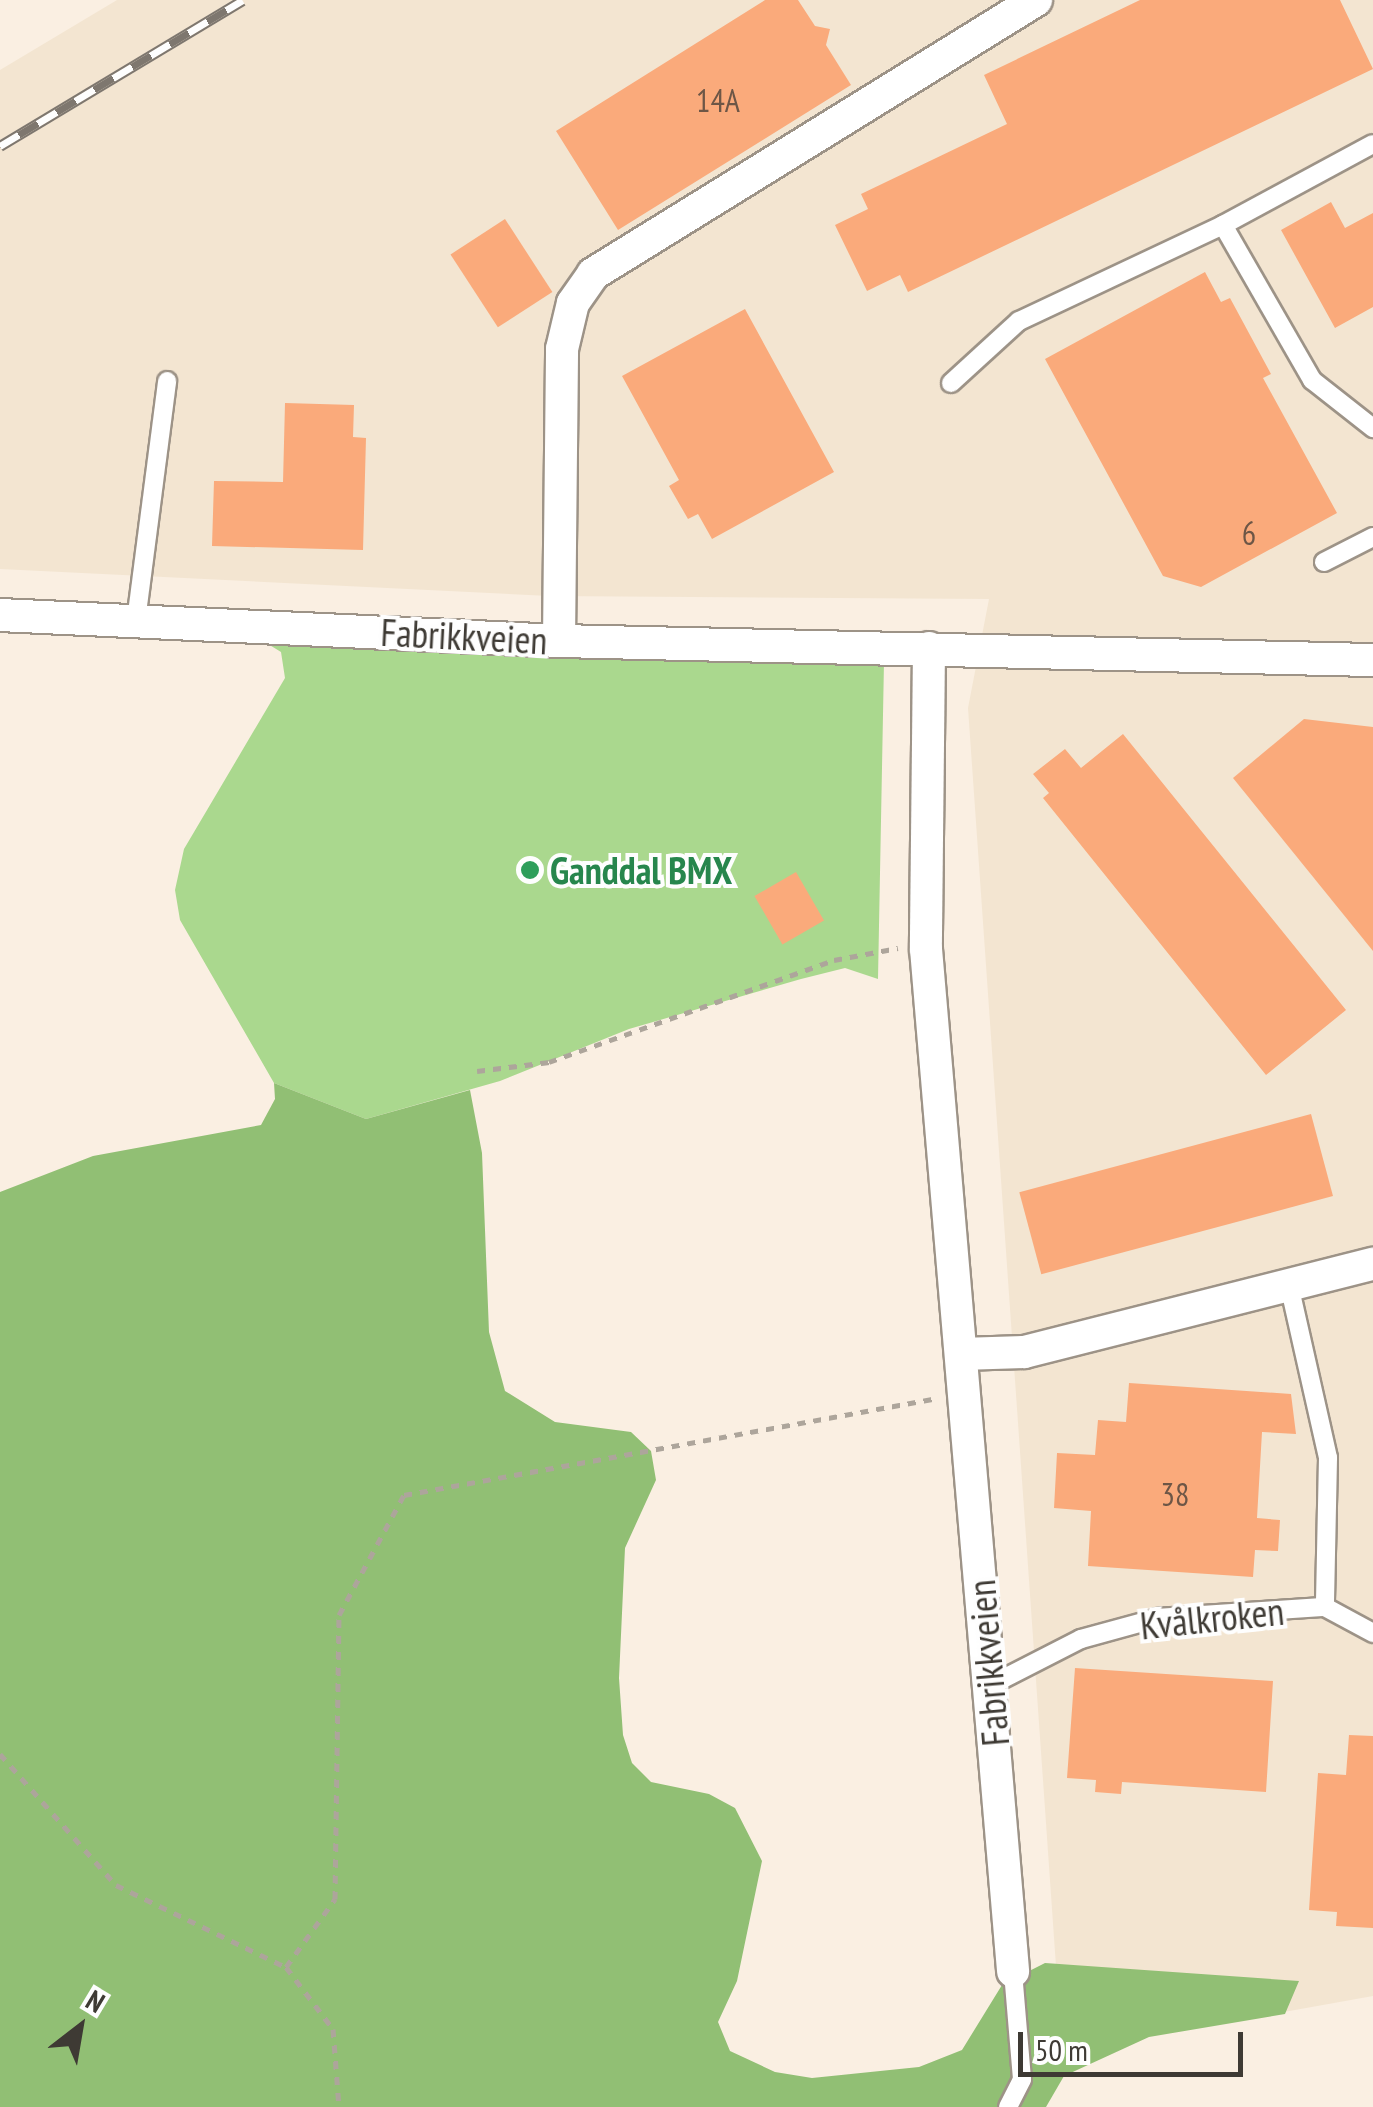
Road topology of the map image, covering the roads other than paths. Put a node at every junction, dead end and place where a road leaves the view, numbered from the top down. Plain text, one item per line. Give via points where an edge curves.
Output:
1 (1036, 0) edge
2 (1373, 144) edge
3 (1224, 225) junction
4 (167, 381) dead end
5 (951, 383) dead end
6 (1373, 428) edge
7 (1373, 536) edge
8 (1324, 562) dead end
9 (0, 615) edge
10 (136, 621) junction
11 (560, 641) junction
12 (929, 648) junction
13 (1373, 660) edge
14 (1373, 1264) edge
15 (1290, 1289) junction
16 (961, 1354) junction
17 (1324, 1607) junction
18 (1373, 1633) edge
19 (991, 1685) junction
20 (1013, 1971) joint
21 (1008, 2107) edge

1 - 11 street via 609,262 572,304 562,349
2 - 3 lane
3 - 5 lane via 1019,321
3 - 6 lane via 1312,380
4 - 10 lane
7 - 8 lane
9 - 10 street, Fabrikkveien
10 - 11 street, Fabrikkveien
11 - 12 street, Fabrikkveien
12 - 13 street, Fabrikkveien
12 - 16 street, Fabrikkveien via 926,949
14 - 15 street
15 - 16 street via 1024,1352
15 - 17 lane, Kvålkroken via 1328,1458
16 - 19 street, Fabrikkveien
17 - 18 lane, Kvålkroken
17 - 19 lane, Kvålkroken via 1158,1618 1080,1640
19 - 20 street, Fabrikkveien
20 - 21 lane via 1022,2079

